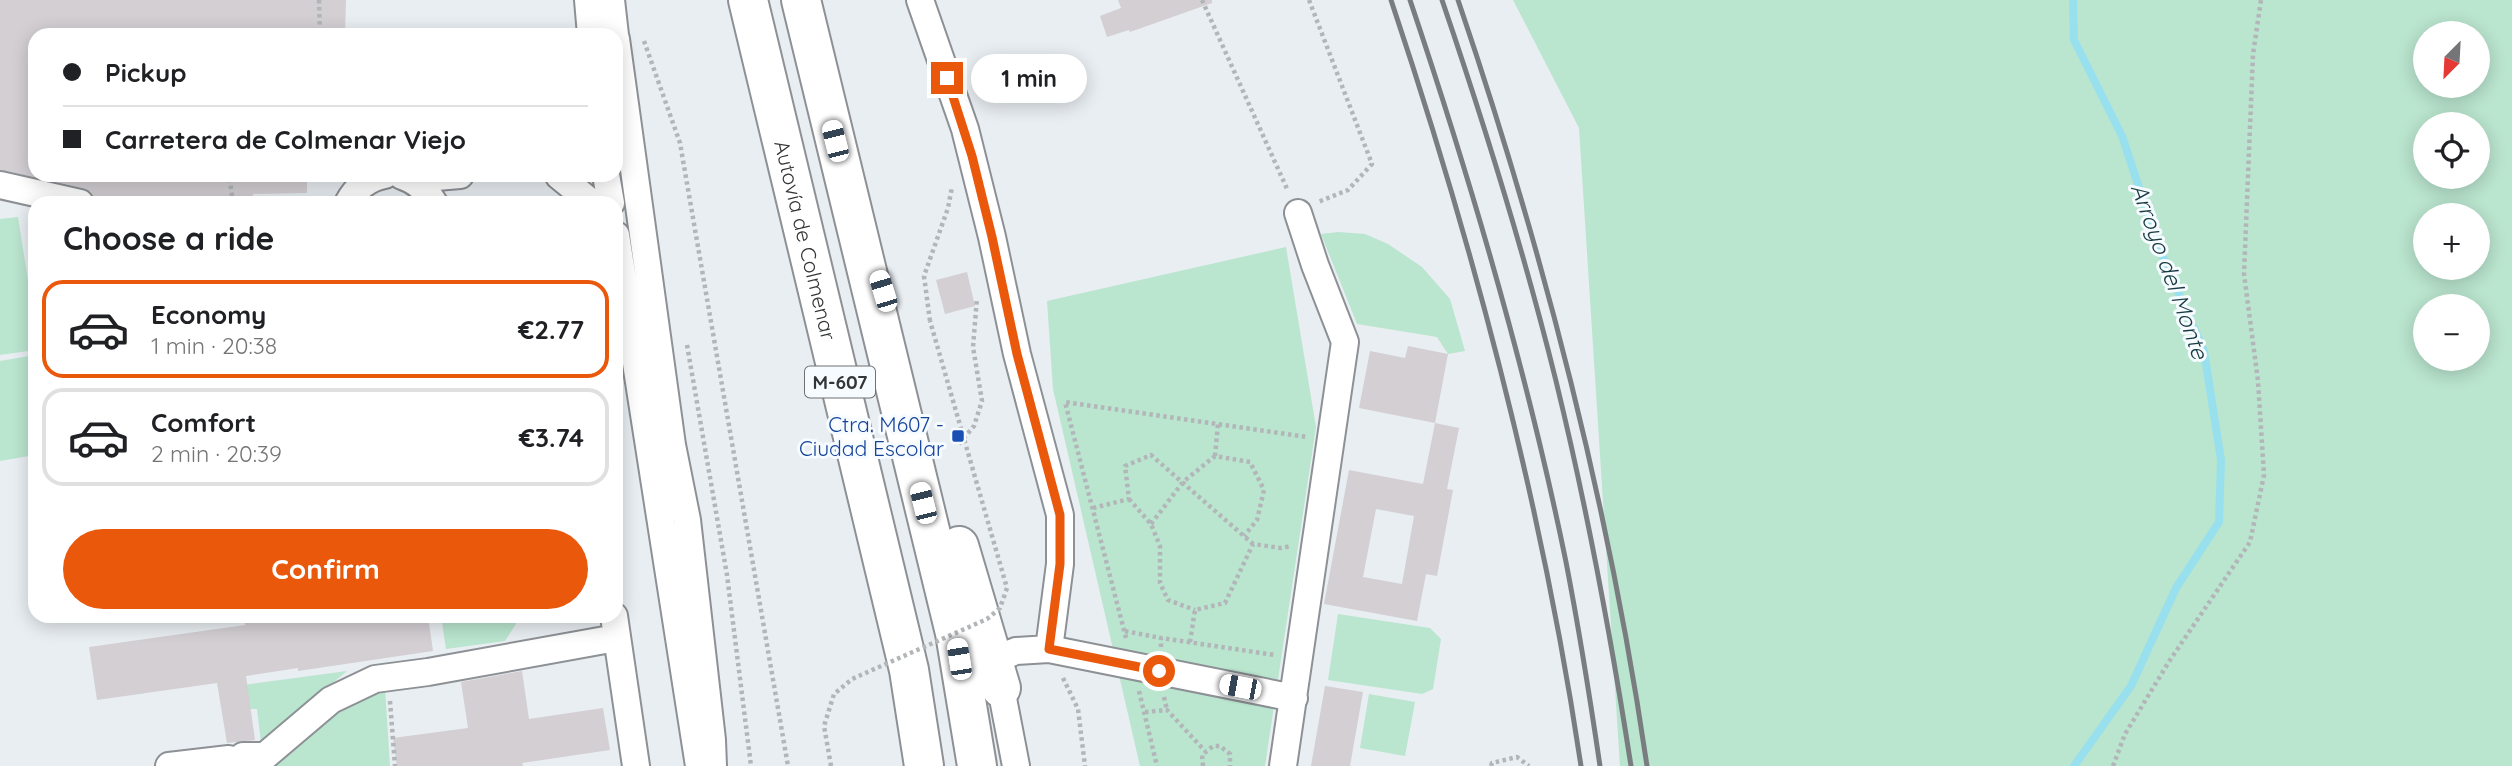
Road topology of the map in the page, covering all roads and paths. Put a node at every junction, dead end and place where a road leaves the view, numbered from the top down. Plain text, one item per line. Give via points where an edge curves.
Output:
1 (319, 0) edge
2 (748, 0) edge
3 (801, 0) edge
4 (920, 0) edge
5 (1202, 0) edge
6 (1308, 0) edge
7 (2261, 0) edge
8 (596, 1) edge
9 (320, 28) edge
10 (577, 28) edge
11 (592, 28) edge
12 (602, 28) edge
13 (618, 28) edge
14 (624, 35) edge
15 (828, 115) junction
16 (953, 181) dead end
17 (365, 182) edge
18 (414, 182) edge
19 (470, 182) edge
20 (567, 182) edge
21 (0, 185) edge
22 (49, 196) edge
23 (352, 196) edge
24 (430, 196) edge
25 (454, 196) edge
26 (584, 196) edge
27 (1298, 213) junction
28 (623, 228) edge
29 (623, 281) edge
30 (978, 296) dead end
31 (687, 344) dead end
32 (1218, 424) junction
33 (1332, 440) junction
34 (959, 444) dead end
35 (673, 445) junction
36 (1215, 456) junction
37 (1183, 481) junction
38 (1129, 499) junction
39 (1093, 508) junction
40 (1151, 524) junction
41 (1244, 536) junction
42 (1317, 540) junction
43 (1253, 544) junction
44 (1195, 610) junction
45 (615, 627) edge
46 (1125, 631) junction
47 (1161, 638) dead end
48 (1190, 642) dead end
49 (1049, 649) junction
50 (1133, 666) junction
51 (997, 674) junction
52 (1294, 698) junction
53 (1144, 712) junction
54 (1205, 751) junction
55 (169, 766) edge
56 (636, 766) edge
57 (699, 766) edge
58 (713, 766) edge
59 (751, 766) edge
60 (788, 766) edge
61 (831, 766) edge
62 (924, 766) edge
63 (976, 766) edge
64 (1016, 766) edge
65 (1086, 766) edge
66 (1157, 766) edge
67 (1203, 766) edge
68 (1230, 766) edge
69 (1283, 766) edge
70 (1492, 766) edge
71 (1529, 766) edge
72 (2113, 766) edge

1 - 9 path
2 - 62 highway, Autovía de Colmenar / M-607 via 909,670
3 - 15 highway, M-607
4 - 49 street via 965,129 1060,515 1060,564
5 - 27 path
6 - 27 path via 1372,164 1348,190
7 - 72 path via 2253,54 2244,274 2264,475 2250,542 2170,660 2125,734
8 - 10 street
8 - 11 street
8 - 12 street
8 - 13 street
14 - 35 street
14 - 60 path via 680,143
15 - 51 highway
15 - 63 highway, M-607 via 955,632
16 - 61 path, bridge via 924,276 930,321 1007,588 1000,608 987,619 852,679 834,694 824,726
17 - 23 street
18 - 24 street
19 - 25 street
20 - 26 street
21 - 22 street
27 - 33 street via 1345,342
28 - 35 street via 653,394
29 - 57 street
30 - 34 path via 973,347 982,401 974,426
31 - 59 path via 727,575
32 - 33 path
32 - 36 path
32 - 39 path via 1065,402
33 - 42 street
35 - 58 street via 687,520
36 - 37 path
36 - 41 path via 1250,462 1264,490 1257,520
37 - 38 path via 1151,455 1125,466
37 - 40 path
37 - 41 path
38 - 39 path
38 - 40 path
39 - 46 path
40 - 44 path via 1160,546 1160,583 1168,600
41 - 43 path
42 - 43 path via 1281,548
42 - 52 street
43 - 44 path via 1225,603
44 - 48 path
45 - 55 street via 428,672 375,679 331,700 265,756
45 - 56 street
46 - 47 path
46 - 50 path
49 - 50 street
49 - 51 street via 1016,652
49 - 65 path via 1078,709
50 - 52 street
50 - 53 path
51 - 64 street
52 - 69 street
53 - 54 path via 1167,710
53 - 66 path
54 - 67 path
54 - 68 path via 1213,746 1226,749
70 - 71 path via 1517,757

